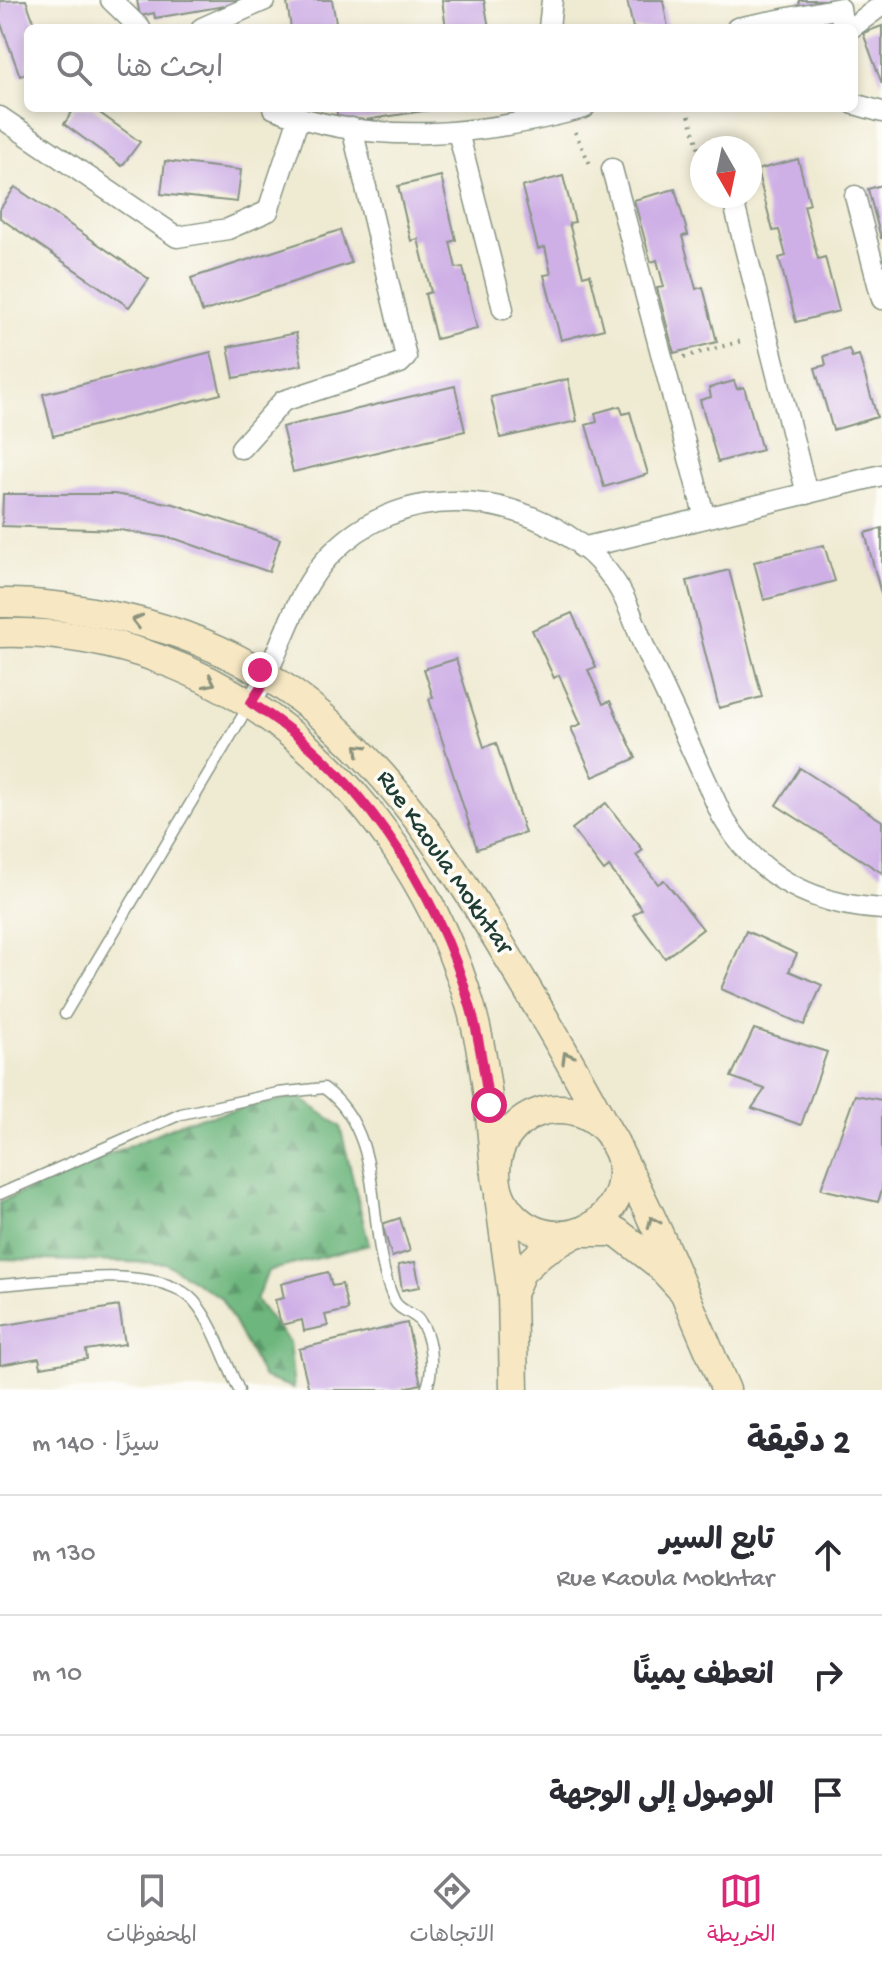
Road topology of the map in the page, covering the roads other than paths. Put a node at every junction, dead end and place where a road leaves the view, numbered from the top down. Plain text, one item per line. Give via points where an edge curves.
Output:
1 (111, 0) edge
2 (265, 0) edge
3 (552, 0) edge
4 (882, 5) edge
5 (136, 24) edge
6 (211, 24) edge
7 (549, 24) edge
8 (758, 24) edge
9 (842, 24) edge
10 (856, 24) edge
11 (858, 105) edge
12 (285, 112) edge
13 (562, 112) edge
14 (882, 112) edge
15 (0, 117) edge
16 (299, 117) junction
17 (352, 128) junction
18 (458, 132) junction
19 (612, 169) road end
20 (855, 196) dead end
21 (735, 208) edge
22 (882, 299) edge
23 (503, 309) dead end
24 (241, 448) dead end
25 (882, 475) edge
26 (807, 494) junction
27 (705, 518) junction
28 (582, 548) junction
29 (0, 603) edge
30 (0, 633) edge
31 (268, 676) junction
32 (251, 703) junction
33 (882, 909) edge
34 (65, 1014) dead end
35 (620, 1152) junction
36 (496, 1180) junction
37 (0, 1194) edge
38 (578, 1232) junction
39 (0, 1285) edge
40 (684, 1292) junction
41 (512, 1294) junction
42 (239, 1390) edge
43 (426, 1390) edge
44 (514, 1390) edge
45 (726, 1390) edge

1 - 5 street
2 - 6 street
3 - 7 street
4 - 10 street
8 - 9 street via 840,8
11 - 14 street
12 - 16 street
13 - 18 street
15 - 16 street via 177,237 228,229 268,211
16 - 17 street
17 - 18 street
17 - 24 street via 406,357 283,401
18 - 23 street
19 - 27 street
20 - 22 street
21 - 26 street
25 - 26 street
26 - 27 street
27 - 28 street
28 - 31 street via 534,518 481,502 448,502 392,513 348,538 314,576
28 - 33 street via 614,580 737,843 757,864 807,894
31 -> 29 main road, Rue Kaoula Mokhtar via 195,640 130,619
30 -> 32 main road, Rue Kaoula Mokhtar via 118,647 178,667
31 - 32 street
35 -> 31 main road, Rue Kaoula Mokhtar via 500,941 392,783 352,741
32 - 34 lane
32 - 36 main road, Rue Kaoula Mokhtar via 313,751 353,791 427,901 472,1010
35 - 36 main road via 610,1132 593,1118 573,1109 550,1108 529,1115 512,1129 500,1147
35 - 38 main road via 620,1192 596,1224
40 -> 35 main road, Rue Kaoula Mokhtar
36 - 38 main road via 507,1209 530,1228 559,1236
36 - 41 main road, Rue Kaoula Mokhtar
37 - 43 lane via 181,1114 324,1088 355,1120 394,1302 417,1319 426,1337 432,1375
38 - 40 main road via 617,1232
38 - 41 main road via 542,1252 521,1272
39 - 42 lane via 136,1277 169,1285 193,1300
40 - 45 main road, Rue Kaoula Mokhtar
41 - 44 main road, Rue Kaoula Mokhtar

